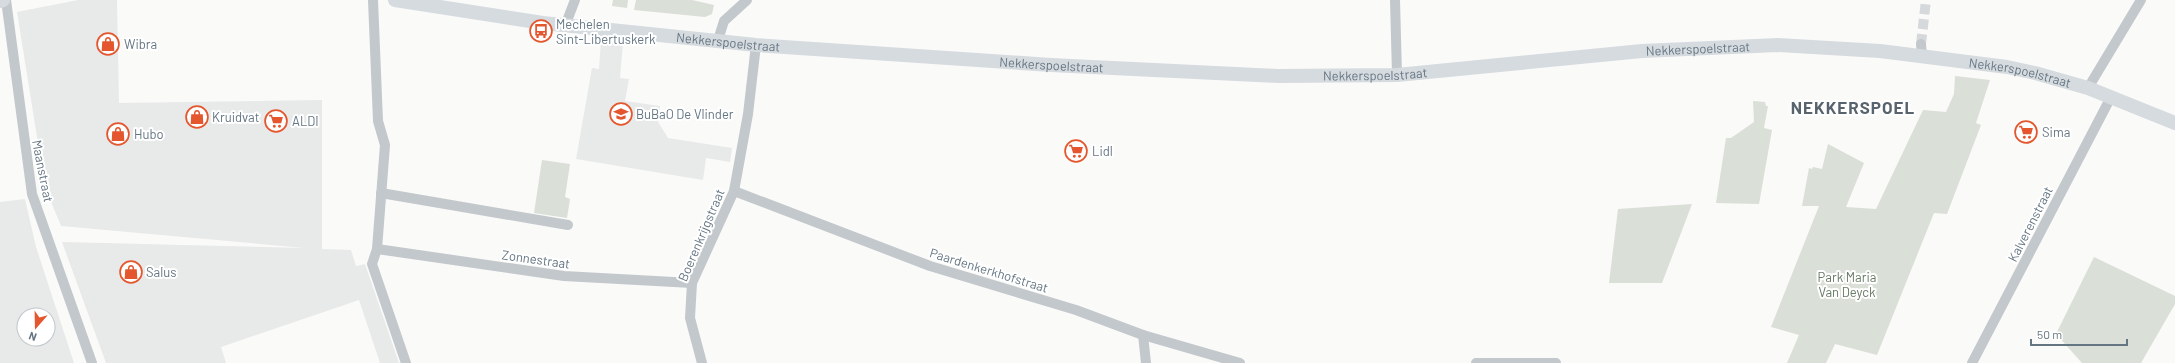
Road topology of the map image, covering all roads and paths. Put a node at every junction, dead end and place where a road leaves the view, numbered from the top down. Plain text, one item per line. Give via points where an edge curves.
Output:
1 (4, 0) edge
2 (373, 0) edge
3 (395, 0) edge
4 (575, 0) edge
5 (747, 0) edge
6 (1395, 0) edge
7 (2141, 0) edge
8 (0, 1) edge
9 (456, 4) edge
10 (565, 26) junction
11 (718, 40) junction
12 (756, 45) junction
13 (1397, 75) junction
14 (2088, 88) junction
15 (2111, 97) junction
16 (2175, 123) edge
17 (734, 191) junction
18 (381, 193) junction
19 (568, 225) dead end
20 (377, 249) junction
21 (692, 283) junction
22 (1143, 335) junction
23 (92, 363) edge
24 (406, 363) edge
25 (702, 363) edge
26 (1146, 363) edge
27 (1240, 363) edge
28 (1476, 363) edge
29 (1501, 363) edge
30 (1556, 363) edge
31 (1972, 363) edge

1 - 8 main road
1 - 23 street, Maanstraat via 32,194
2 - 18 street via 378,121 384,145
3 - 9 main road, Nekkerspoelstraat
4 - 10 street
5 - 11 street via 724,21
6 - 13 street
7 - 14 street
9 - 10 main road, Nekkerspoelstraat
10 - 11 main road, Nekkerspoelstraat
11 - 12 main road, Nekkerspoelstraat
12 - 13 main road, Nekkerspoelstraat via 1075,66 1278,76
12 - 17 street, Boerenkrijgstraat via 748,114
13 - 14 main road, Nekkerspoelstraat via 1642,52 1778,45 1880,51 1921,50 2007,67
14 - 15 main road, Nekkerspoelstraat
15 - 16 main road, Nekkerspoelstraat
15 - 31 street, Kalverenstraat
17 - 21 street, Boerenkrijgstraat
17 - 22 street, Paardenkerkhofstraat via 930,266 1076,310
18 - 19 street
18 - 20 street
20 - 21 street, Zonnestraat via 564,276
20 - 24 street via 372,264
21 - 25 street, Boerenkrijgstraat via 690,318
22 - 26 street
22 - 27 street, Paardenkerkhofstraat
28 - 29 street
29 - 30 street

